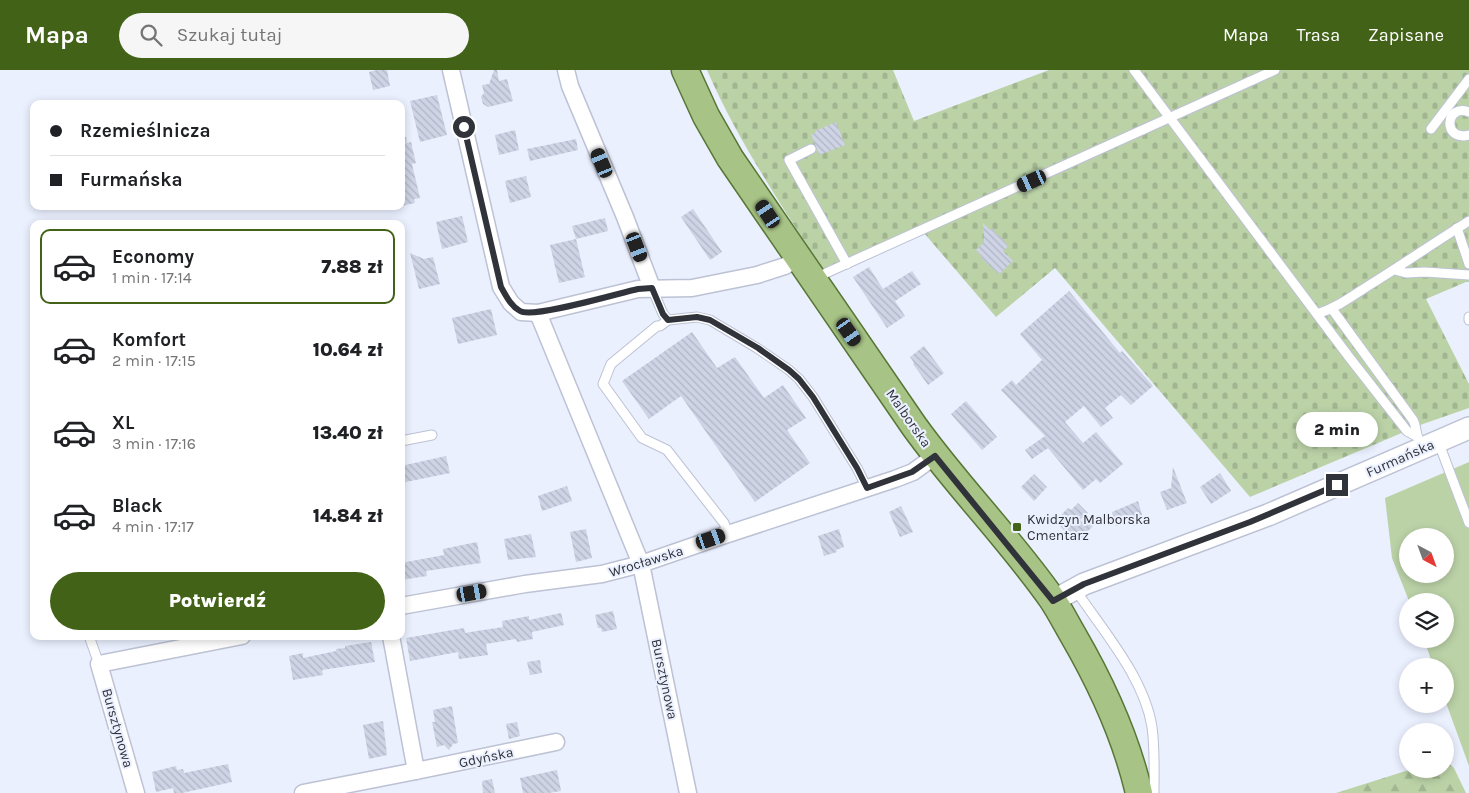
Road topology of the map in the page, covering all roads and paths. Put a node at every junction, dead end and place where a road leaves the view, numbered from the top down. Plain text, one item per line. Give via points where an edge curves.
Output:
1 (451, 70) edge
2 (566, 70) edge
3 (685, 70) edge
4 (1134, 70) edge
5 (1274, 70) edge
6 (1469, 79) edge
7 (1456, 96) junction
8 (1464, 111) edge
9 (1170, 118) junction
10 (1431, 129) dead end
11 (1469, 135) edge
12 (811, 149) dead end
13 (1469, 221) edge
14 (1457, 228) junction
15 (798, 258) junction
16 (846, 264) junction
17 (1469, 264) edge
18 (1395, 270) junction
19 (1469, 275) edge
20 (813, 279) junction
21 (652, 288) junction
22 (1332, 309) junction
23 (538, 313) junction
24 (1317, 314) junction
25 (668, 320) junction
26 (1469, 428) edge
27 (432, 435) dead end
28 (405, 440) edge
29 (1425, 441) junction
30 (935, 456) junction
31 (867, 488) junction
32 (1469, 523) edge
33 (728, 534) junction
34 (641, 564) junction
35 (1064, 594) junction
36 (405, 605) edge
37 (90, 640) edge
38 (222, 640) edge
39 (392, 640) edge
40 (100, 664) junction
41 (556, 742) dead end
42 (416, 771) junction
43 (136, 793) edge
44 (303, 793) edge
45 (688, 793) edge
46 (1140, 793) edge
47 (1154, 793) edge

1 - 23 street via 501,287 521,312
2 - 21 street
3 - 15 main road, Malborska via 730,158
4 - 9 lane
5 - 9 lane
6 - 7 lane
7 - 8 lane
7 - 10 lane
8 - 11 lane via 1454,113 1450,125 1456,135
9 - 16 lane
9 - 24 lane
12 - 16 lane via 788,160
13 - 14 lane
14 - 17 lane
14 - 18 lane
15 - 20 main road, Malborska
15 - 21 street via 757,275 692,288
16 - 20 lane
18 - 19 lane
18 - 22 lane
20 - 30 main road, Malborska
21 - 23 street
21 - 25 lane
22 - 24 lane
22 - 29 lane
23 - 34 street, Bursztynowa
24 - 29 lane via 1406,431
25 - 31 lane via 697,317 710,320 789,370 813,397
25 - 33 lane via 611,364 603,384 642,438 667,450 724,523
26 - 29 street, Furmańska
27 - 28 lane
29 - 32 lane
29 - 35 street, Furmańska via 1268,515
30 - 31 street, Wrocławska via 912,472
30 - 35 main road, Malborska
31 - 33 street, Wrocławska
33 - 34 street, Wrocławska
34 - 36 street, Wrocławska via 602,574
34 - 45 street, Bursztynowa
35 - 46 main road, Malborska via 1080,647 1107,699
35 - 47 lane via 1117,647 1138,685 1152,726
37 - 40 lane
38 - 40 street
39 - 42 street
40 - 43 street, Bursztynowa
41 - 42 street, Gdyńska
42 - 44 street, Gdyńska

